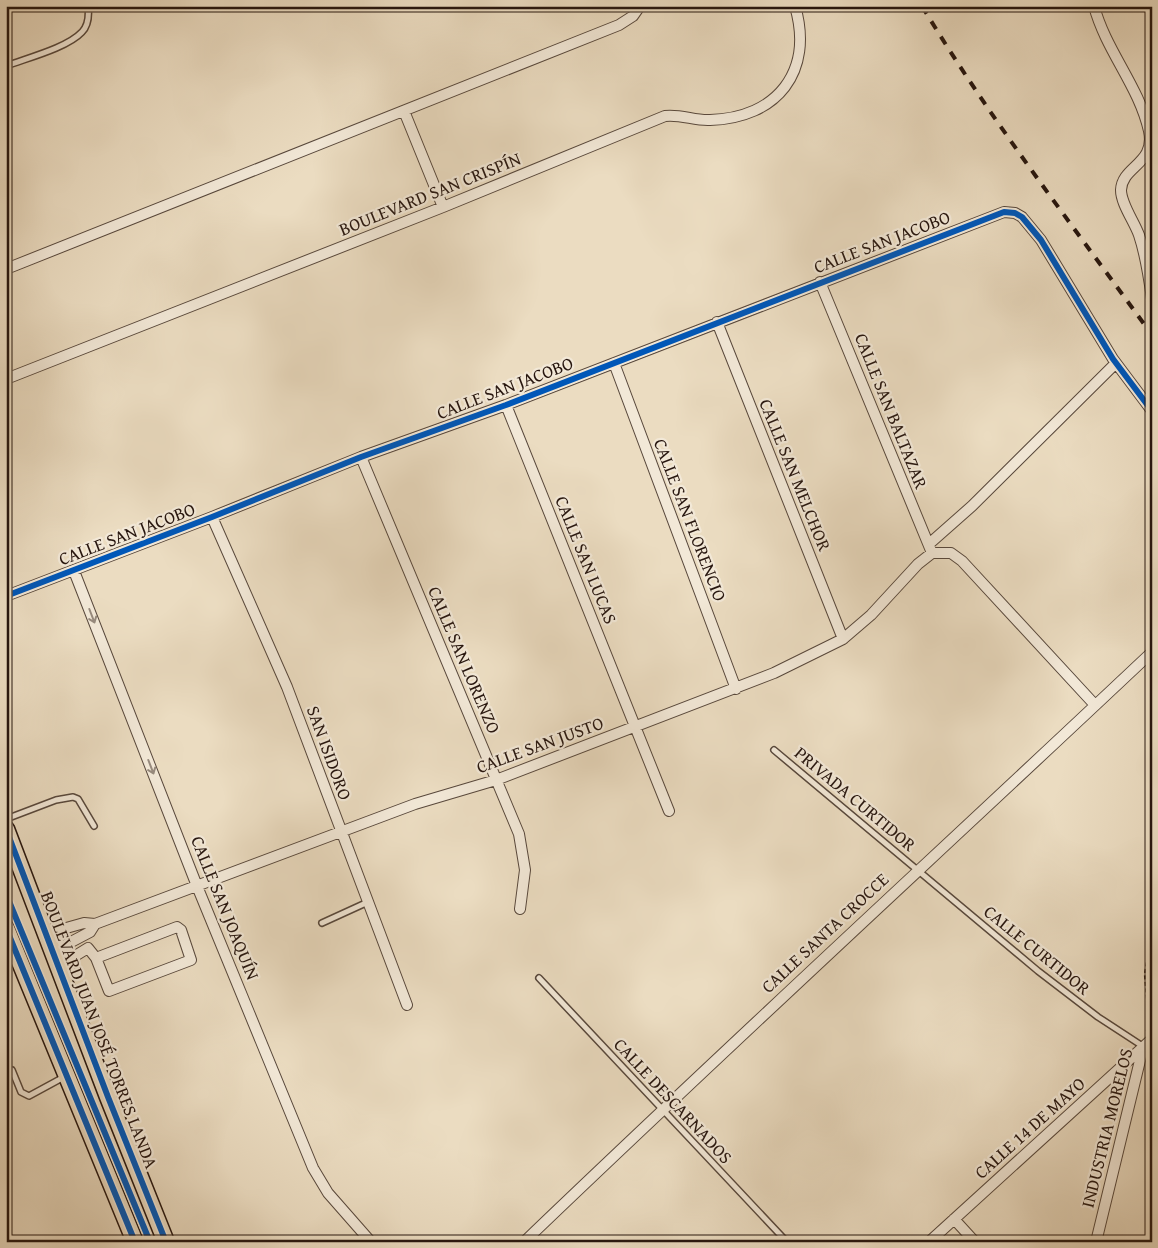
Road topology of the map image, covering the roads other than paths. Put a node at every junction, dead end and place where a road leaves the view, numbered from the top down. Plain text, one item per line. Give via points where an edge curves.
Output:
1 (88, 6) edge
2 (640, 6) edge
3 (795, 6) edge
4 (1094, 6) edge
5 (6, 66) edge
6 (404, 111) junction
7 (443, 207) junction
8 (6, 269) edge
9 (820, 282) junction
10 (1152, 299) edge
11 (717, 322) junction
12 (614, 362) junction
13 (1116, 363) junction
14 (6, 379) edge
15 (506, 405) junction
16 (1152, 411) edge
17 (361, 457) junction
18 (212, 517) junction
19 (931, 548) junction
20 (74, 571) junction
21 (6, 596) edge
22 (843, 639) junction
23 (1152, 652) edge
24 (736, 689) junction
25 (1095, 705) junction
26 (637, 727) junction
27 (774, 750) dead end
28 (496, 780) junction
29 (669, 811) dead end
30 (6, 819) edge
31 (94, 826) dead end
32 (6, 828) edge
33 (341, 832) junction
34 (918, 869) junction
35 (197, 886) junction
36 (368, 902) junction
37 (520, 908) dead end
38 (322, 922) dead end
39 (95, 924) junction
40 (6, 928) edge
41 (45, 934) junction
42 (52, 952) junction
43 (12, 958) edge
44 (96, 958) junction
45 (538, 978) dead end
46 (63, 980) junction
47 (406, 1004) dead end
48 (1152, 1039) edge
49 (1144, 1047) junction
50 (12, 1070) dead end
51 (67, 1076) junction
52 (662, 1110) junction
53 (954, 1219) junction
54 (135, 1242) edge
55 (166, 1242) edge
56 (372, 1242) edge
57 (524, 1242) edge
58 (788, 1242) edge
59 (929, 1242) edge
60 (975, 1242) edge
61 (1096, 1242) edge

1 - 5 lane via 87,25 82,33 63,44
2 - 6 street via 633,16 619,25
3 - 7 street, BOULEVARD SAN CRISPÍN via 801,34 800,57 792,76 768,106 739,117 716,120 665,116
4 - 10 street via 1103,33 1135,92 1150,134 1146,155 1126,177 1121,189 1144,254
6 - 7 street
6 - 8 street
7 - 14 street, BOULEVARD SAN CRISPÍN
9 - 11 street, CALLE SAN JACOBO
9 - 13 street, CALLE SAN JACOBO via 994,214 1015,213 1041,240
9 - 19 street, CALLE SAN BALTAZAR
11 - 12 street, CALLE SAN JACOBO
11 - 22 street, CALLE SAN MELCHOR
12 - 15 street, CALLE SAN JACOBO
12 - 24 street, CALLE SAN FLORENCIO
13 - 16 street
13 - 19 street, CALLE SAN JUSTO
15 - 17 street, CALLE SAN JACOBO
15 - 26 street, CALLE SAN LUCAS
17 - 18 street, CALLE SAN JACOBO
17 - 28 street, CALLE SAN LORENZO
18 - 20 street, CALLE SAN JACOBO
18 - 33 street, SAN ISIDORO via 287,687
19 - 22 street, CALLE SAN JUSTO via 871,615
19 - 25 street via 951,553 962,561
20 - 21 street, CALLE SAN JACOBO
20 -> 35 street, CALLE SAN JOAQUÍN
22 - 24 street, CALLE SAN JUSTO
23 - 25 street, CALLE SANTA CROCCE
24 - 26 street, CALLE SAN JUSTO
25 - 34 street, CALLE SANTA CROCCE
26 - 28 street, CALLE SAN JUSTO
26 - 29 street, CALLE SAN LUCAS
27 - 34 lane, PRIVADA CURTIDOR
28 - 33 street, CALLE SAN JUSTO via 415,804
28 - 37 street, CALLE SAN LORENZO via 523,847 525,870
30 - 31 lane via 73,796
32 - 41 main road, BOULEVARD JUAN JOSÉ TORRES LANDA
33 - 35 street, CALLE SAN JUSTO
33 - 36 street, SAN ISIDORO
34 - 49 lane, CALLE CURTIDOR via 1064,992
34 - 52 street, CALLE SANTA CROCCE
35 - 39 street, CALLE SAN JUSTO
35 - 56 street, CALLE SAN JOAQUÍN via 313,1168 328,1193
36 - 38 lane
36 - 47 street, SAN ISIDORO
39 - 41 street, CALLE SAN JUSTO via 84,923
39 - 42 street, CALLE SAN JUSTO via 90,932
40 - 43 main road
41 - 42 main road, BOULEVARD JUAN JOSÉ TORRES LANDA
42 - 46 main road, BOULEVARD JUAN JOSÉ TORRES LANDA
43 - 51 main road
44 - 44 street via 177,927 181,930 191,960 109,991
44 - 46 street via 88,948 83,950 75,956
45 - 52 lane, CALLE DESCARNADOS
46 - 55 main road, BOULEVARD JUAN JOSÉ TORRES LANDA
48 - 49 street, CALLE 14 DE MAYO
49 - 53 street, CALLE 14 DE MAYO
49 - 61 street, INDUSTRIA MORELOS
50 - 51 lane via 21,1092 29,1096
51 - 54 main road
52 - 57 street, CALLE SANTA CROCCE
52 - 58 lane, CALLE DESCARNADOS
53 - 59 street, CALLE 14 DE MAYO
53 - 60 street

